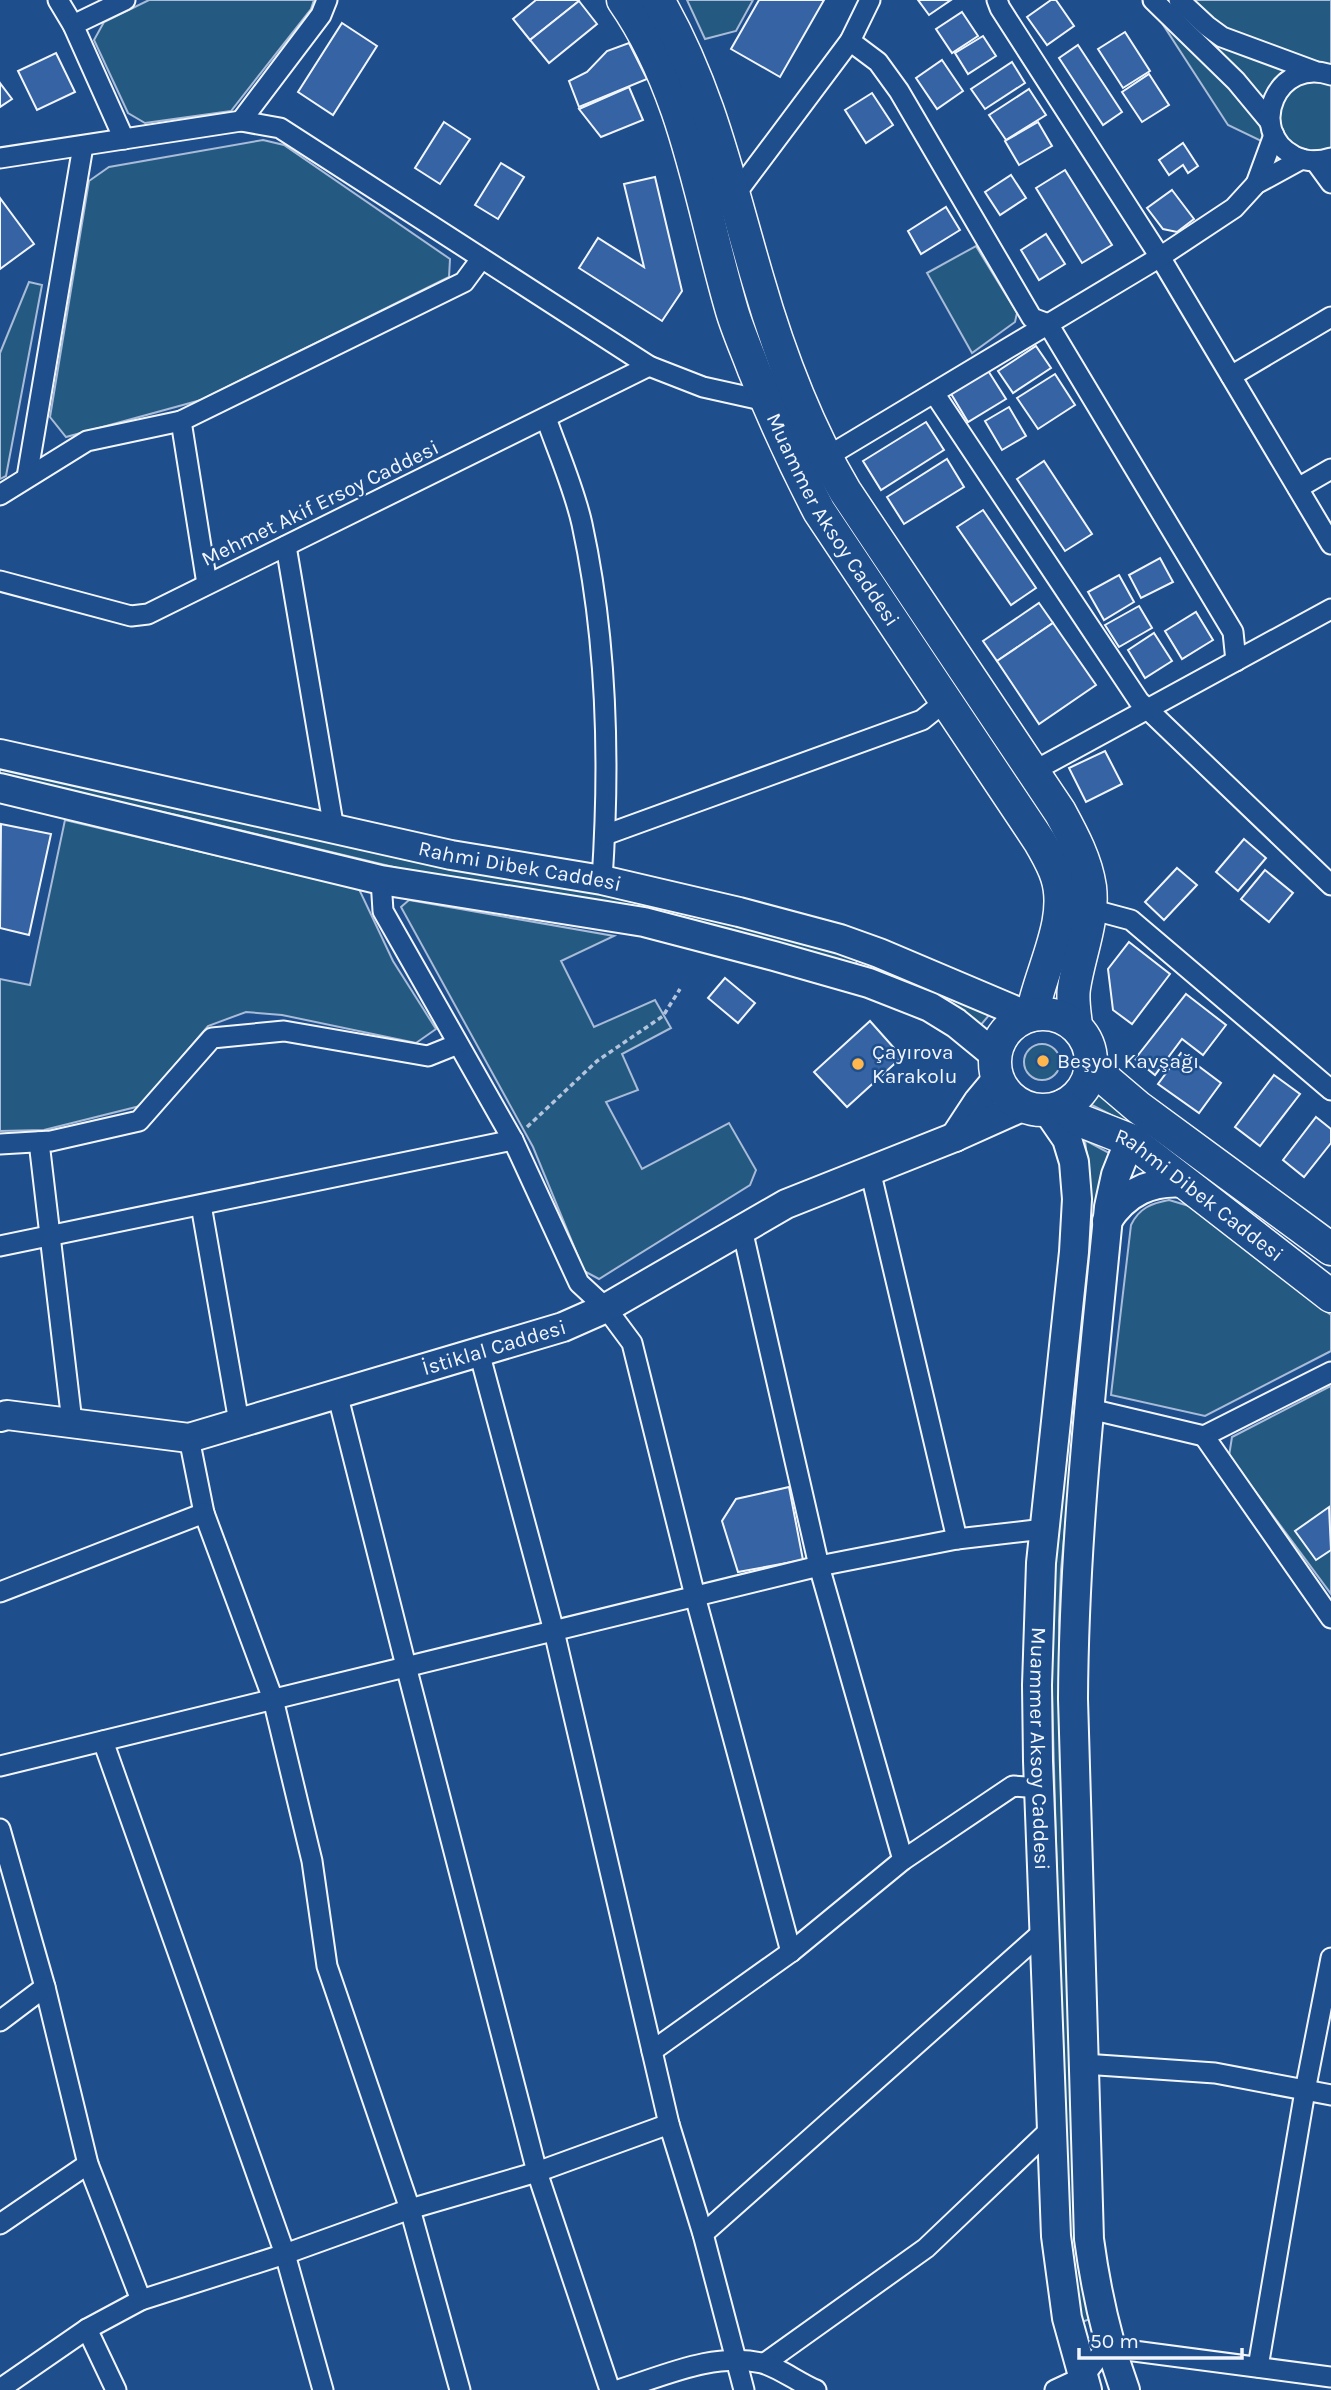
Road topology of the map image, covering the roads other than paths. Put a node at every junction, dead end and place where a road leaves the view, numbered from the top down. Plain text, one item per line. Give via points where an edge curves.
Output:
1 (58, 0) edge
2 (125, 0) edge
3 (327, 0) edge
4 (623, 0) edge
5 (658, 0) edge
6 (870, 0) edge
7 (997, 0) edge
8 (1153, 0) edge
9 (1178, 0) edge
10 (73, 25) junction
11 (849, 41) junction
12 (1323, 73) edge
13 (241, 121) junction
14 (1272, 129) junction
15 (124, 139) junction
16 (83, 146) junction
17 (0, 158) edge
18 (1316, 159) edge
19 (1331, 183) edge
20 (1256, 184) junction
21 (734, 196) junction
22 (1160, 257) junction
23 (481, 260) junction
24 (1331, 317) edge
25 (1048, 324) junction
26 (649, 366) junction
27 (1231, 376) junction
28 (934, 393) junction
29 (766, 401) junction
30 (546, 418) junction
31 (181, 421) junction
32 (825, 458) junction
33 (1331, 469) edge
34 (27, 477) junction
35 (1298, 488) junction
36 (0, 495) edge
37 (1331, 544) edge
38 (286, 546) junction
39 (0, 581) edge
40 (207, 584) junction
41 (1331, 610) edge
42 (1236, 661) junction
43 (947, 699) junction
44 (1148, 709) junction
45 (0, 754) edge
46 (1032, 772) junction
47 (0, 788) edge
48 (334, 829) junction
49 (605, 835) junction
50 (381, 880) junction
51 (602, 880) junction
52 (1331, 885) edge
53 (1090, 909) junction
54 (1030, 1015) junction
55 (1076, 1026) junction
56 (458, 1044) junction
57 (996, 1066) junction
58 (1091, 1068) junction
59 (1331, 1090) edge
60 (1045, 1107) junction
61 (1138, 1107) junction
62 (955, 1137) junction
63 (513, 1140) junction
64 (1130, 1140) junction
65 (39, 1142) junction
66 (0, 1144) edge
67 (870, 1170) junction
68 (1185, 1183) junction
69 (201, 1205) junction
70 (1107, 1221) junction
71 (742, 1229) junction
72 (50, 1236) junction
73 (0, 1246) edge
74 (1331, 1249) edge
75 (1331, 1296) edge
76 (606, 1308) junction
77 (479, 1352) junction
78 (1331, 1372) edge
79 (337, 1393) junction
80 (1090, 1409) junction
81 (0, 1417) edge
82 (72, 1422) junction
83 (239, 1422) junction
84 (1205, 1436) junction
85 (189, 1438) junction
86 (204, 1513) junction
87 (1044, 1529) junction
88 (957, 1539) junction
89 (820, 1566) junction
90 (0, 1592) edge
91 (695, 1596) junction
92 (1331, 1618) edge
93 (554, 1631) junction
94 (406, 1667) junction
95 (273, 1699) junction
96 (103, 1741) junction
97 (0, 1766) edge
98 (1040, 1788) junction
99 (0, 1829) edge
100 (903, 1860) junction
101 (1046, 1929) junction
102 (791, 1952) junction
103 (1331, 1958) edge
104 (45, 1987) junction
105 (0, 2021) edge
106 (652, 2051) junction
107 (1083, 2064) junction
108 (1305, 2091) junction
109 (1331, 2095) edge
110 (669, 2124) junction
111 (1053, 2127) junction
112 (88, 2164) junction
113 (537, 2172) junction
114 (410, 2209) junction
115 (0, 2224) edge
116 (703, 2234) junction
117 (285, 2255) junction
118 (141, 2300) junction
119 (87, 2329) junction
120 (1111, 2348) junction
121 (736, 2360) junction
122 (765, 2363) junction
123 (1258, 2367) junction
124 (1331, 2377) edge
125 (1085, 2384) edge
126 (0, 2389) edge
127 (116, 2390) edge
128 (323, 2390) edge
129 (460, 2390) edge
130 (610, 2390) edge
131 (618, 2390) edge
132 (744, 2390) edge
133 (816, 2390) edge
134 (1055, 2390) edge
135 (1125, 2390) edge

1 - 10 street
2 - 10 street
3 - 13 street via 321,15
4 - 29 main road, Muammer Aksoy Caddesi via 655,55 686,134 733,314
5 - 21 main road via 698,79
6 - 11 street
7 - 22 street
8 - 14 street via 1236,81
9 - 12 street via 1222,37
10 - 15 street
11 - 21 street
11 - 25 street via 878,62 900,91 1032,318
12 - 14 street via 1290,78 1281,87 1270,110
13 - 15 street
13 - 23 street via 280,128
14 - 18 street via 1281,146
14 - 20 street
15 - 16 street
16 - 17 street
16 - 34 street
18 - 19 street
18 - 20 street
20 - 22 street via 1234,208
21 - 32 main road via 795,391
22 - 25 street
22 - 27 street
23 - 26 street
23 - 31 street via 464,282
24 - 27 street
25 - 28 street
25 - 42 street via 1233,632
26 - 29 street via 703,387
26 - 30 street, Mehmet Akif Ersoy Caddesi
27 - 35 street
28 - 32 street
28 - 44 street
29 - 43 main road, Muammer Aksoy Caddesi via 820,511
30 - 38 street, Mehmet Akif Ersoy Caddesi
30 - 49 street via 581,521 593,585 604,722
31 - 34 street via 87,441
31 - 40 street
32 - 46 main road
33 - 35 street
34 - 36 street
35 - 37 street
38 - 40 street, Mehmet Akif Ersoy Caddesi
38 - 48 street
39 - 40 street, Mehmet Akif Ersoy Caddesi via 131,615 148,614
41 - 42 street
42 - 44 street
43 - 49 street via 922,720
43 - 54 main road, Muammer Aksoy Caddesi via 1040,842 1057,878 1061,896 1056,936
44 - 46 street
44 - 52 street
45 - 48 main road, Rahmi Dibek Caddesi
46 - 53 main road via 1074,837 1090,887
47 - 50 main road, Rahmi Dibek Caddesi
48 - 51 main road, Rahmi Dibek Caddesi via 451,855
49 - 51 street
50 - 56 street via 383,911
50 - 57 main road, Rahmi Dibek Caddesi via 644,922 869,983 930,1007 956,1023
51 - 54 main road, Rahmi Dibek Caddesi via 840,939
53 - 55 main road via 1074,990
53 - 59 street via 1131,920
54 - 55 main road, Rahmi Dibek Caddesi via 1063,1017
54 - 57 main road via 1006,1030 999,1042
55 - 58 main road via 1088,1042
56 - 63 street
56 - 65 street via 428,1056 284,1031 212,1038 139,1121
57 - 60 main road, Rahmi Dibek Caddesi via 1011,1098
57 - 62 main road
58 - 60 main road via 1075,1099
58 - 61 main road, Rahmi Dibek Caddesi
60 - 62 main road, İstiklal Caddesi
60 - 64 main road, Rahmi Dibek Caddesi
60 - 87 main road, Muammer Aksoy Caddesi via 1067,1139 1077,1199
61 - 64 main road
61 - 74 main road, Rahmi Dibek Caddesi
62 - 67 main road, İstiklal Caddesi
63 - 69 street
63 - 76 street via 579,1283
64 - 68 main road, Rahmi Dibek Caddesi
64 - 70 main road via 1112,1189
65 - 66 street
65 - 72 street
67 - 71 main road, İstiklal Caddesi via 786,1204
67 - 88 street
68 - 70 main road via 1165,1181 1143,1188 1117,1206
68 - 75 main road, Rahmi Dibek Caddesi
69 - 72 street
69 - 83 street
70 - 80 main road
71 - 76 main road, İstiklal Caddesi
71 - 89 street
72 - 73 street
72 - 82 street
76 - 77 main road, İstiklal Caddesi via 563,1327
76 - 91 street via 632,1343
77 - 79 main road, İstiklal Caddesi
77 - 93 street
78 - 84 street
79 - 83 main road, İstiklal Caddesi
79 - 94 street
80 - 84 street
80 - 107 main road via 1073,1638
81 - 82 main road, İstiklal Caddesi
82 - 85 main road, İstiklal Caddesi
83 - 85 main road, İstiklal Caddesi
84 - 92 street
85 - 86 street
86 - 90 street
86 - 95 street
87 - 88 street
87 - 98 main road, Muammer Aksoy Caddesi via 1037,1685
88 - 89 street
89 - 91 street
89 - 100 street
91 - 93 street
91 - 102 street
93 - 94 street
93 - 106 street
94 - 95 street
94 - 113 street
95 - 96 street
95 - 114 street via 312,1861 327,1966
96 - 97 street
96 - 117 street
98 - 100 street via 1013,1786
98 - 101 main road, Muammer Aksoy Caddesi
99 - 104 street
100 - 102 street
101 - 111 main road, Muammer Aksoy Caddesi
101 - 116 street
102 - 106 street
103 - 108 street
104 - 105 street
104 - 112 street
106 - 110 street
107 - 108 street via 1215,2073
107 - 120 main road via 1089,2239
108 - 109 street
108 - 123 street
110 - 113 street
110 - 116 street
111 - 122 street via 926,2248
111 - 125 main road, Muammer Aksoy Caddesi via 1061,2286
112 - 115 street
112 - 118 street
113 - 114 street
113 - 130 street
114 - 117 street
114 - 129 street
116 - 121 street
117 - 118 street
117 - 128 street
118 - 119 street
119 - 126 street
119 - 127 street
120 - 123 street
120 - 125 street via 1101,2354
120 - 135 main road
121 - 122 street
121 - 131 street via 711,2361
121 - 132 street
122 - 133 street
123 - 124 street
125 - 134 street

